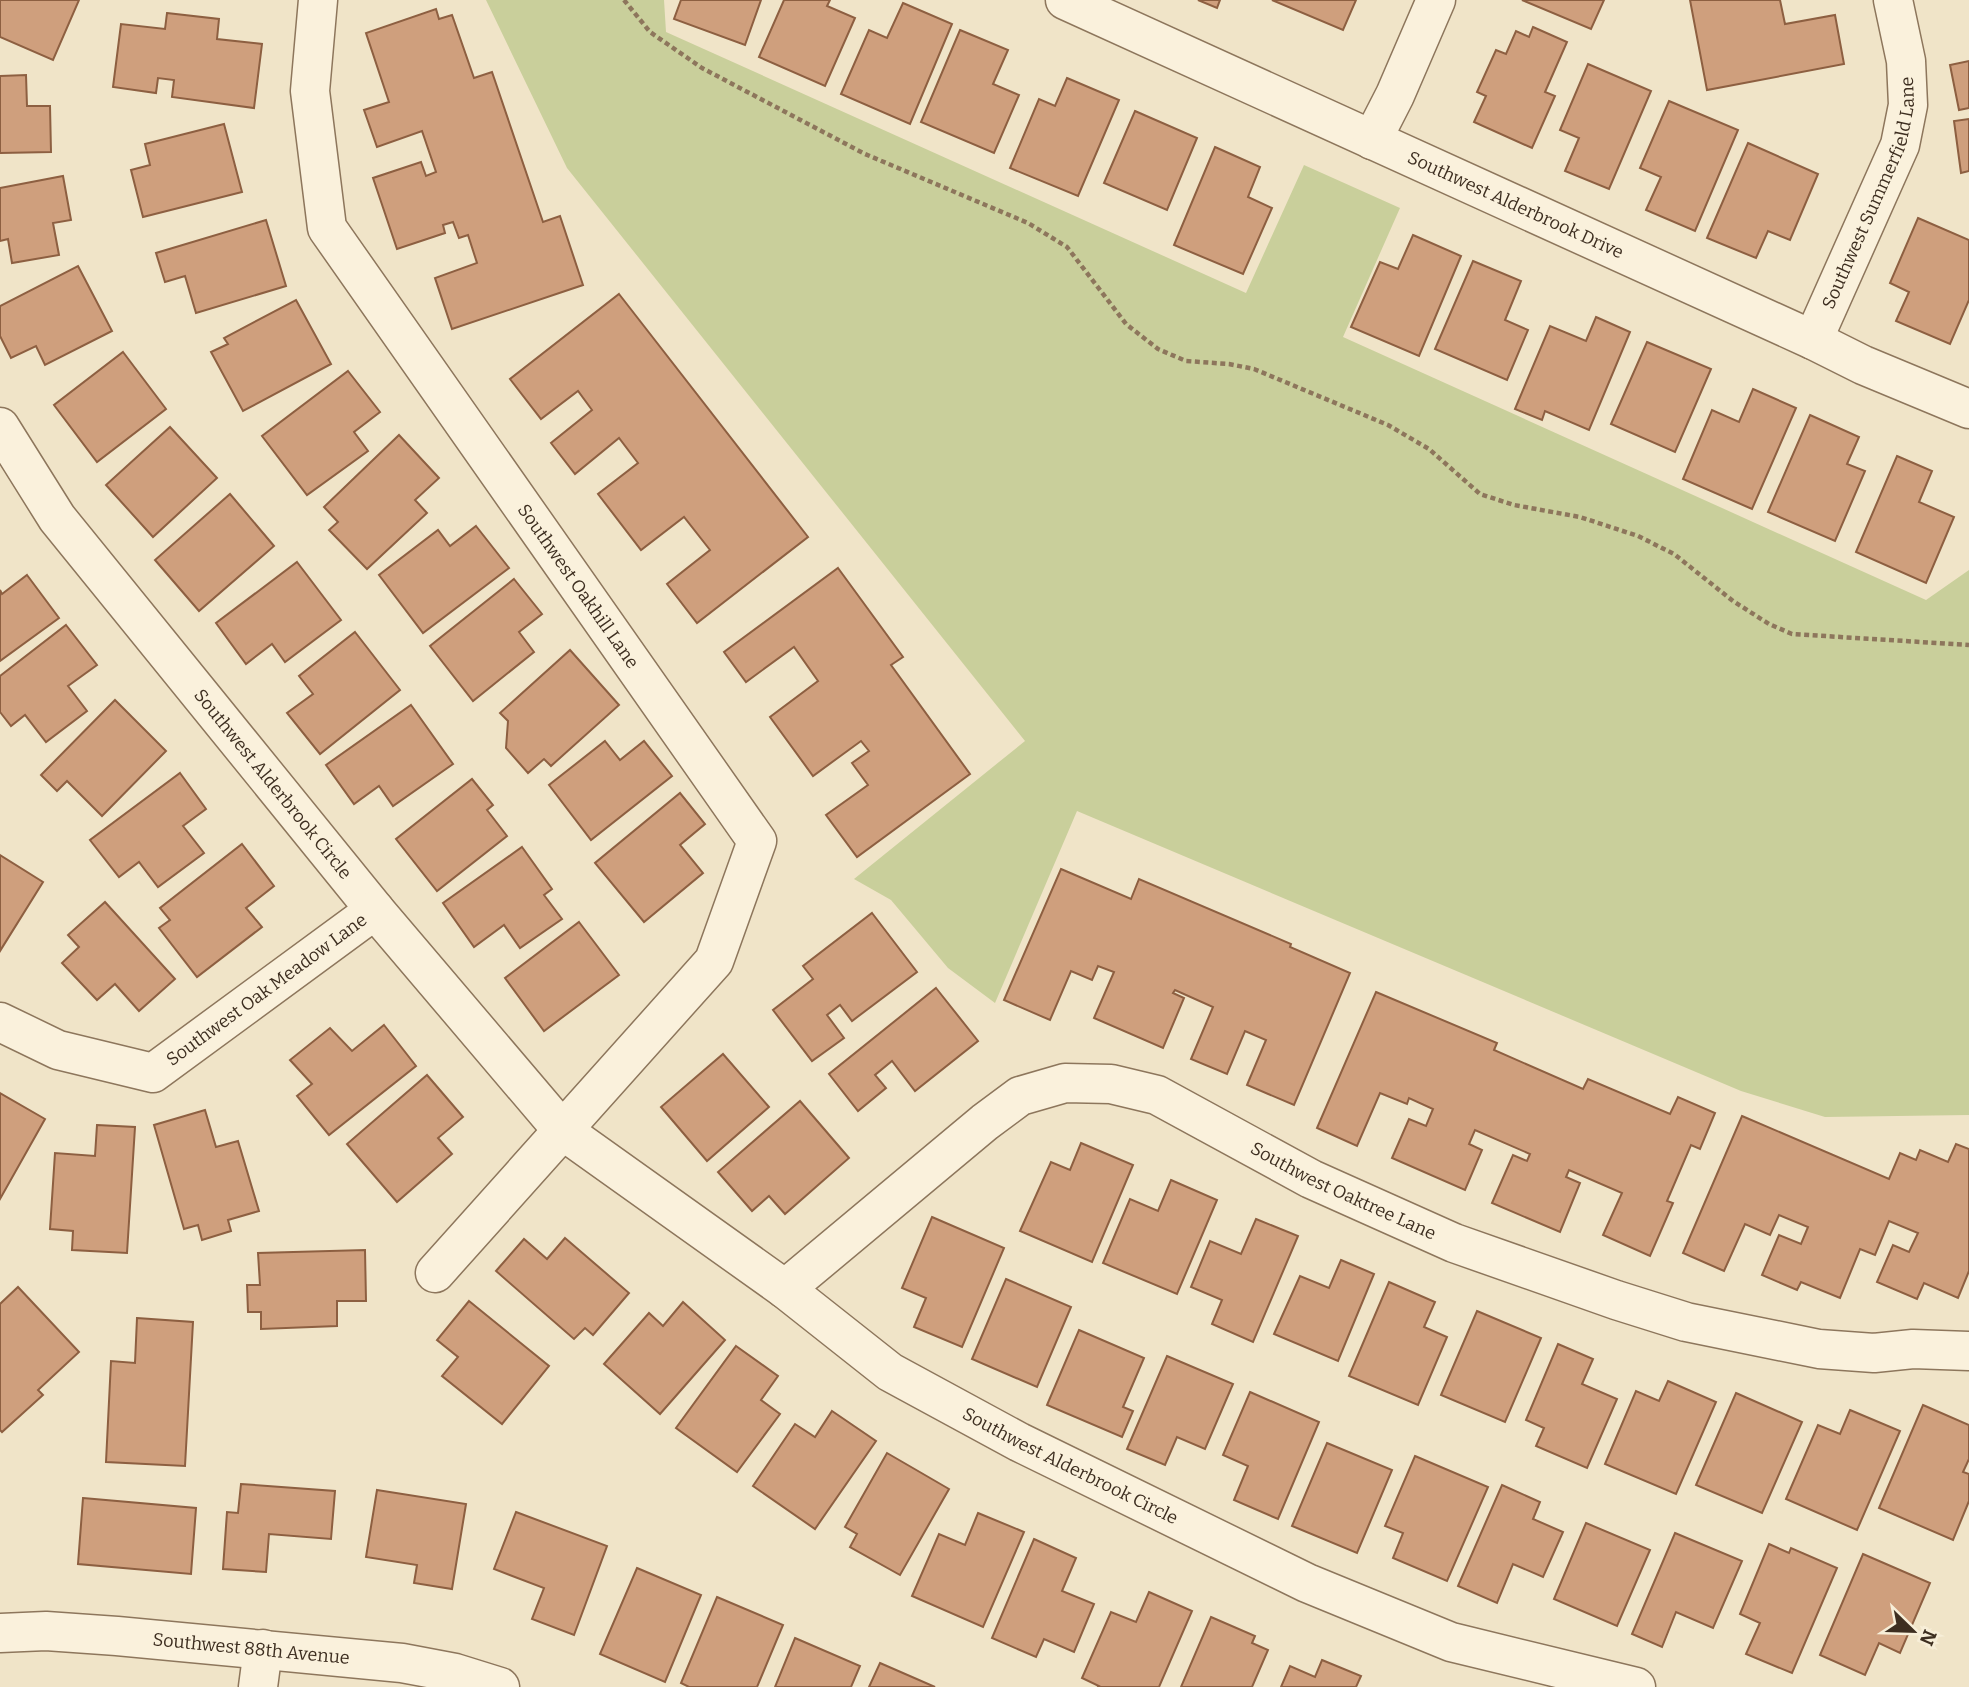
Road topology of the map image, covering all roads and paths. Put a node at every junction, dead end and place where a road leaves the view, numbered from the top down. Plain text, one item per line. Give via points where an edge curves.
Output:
1 (318, 0) edge
2 (624, 0) edge
3 (1065, 0) edge
4 (1436, 0) edge
5 (1893, 0) edge
6 (1372, 140) junction
7 (1813, 340) junction
8 (1969, 409) edge
9 (0, 427) edge
10 (1969, 645) edge
11 (375, 911) junction
12 (0, 1023) edge
13 (562, 1130) junction
14 (435, 1273) dead end
15 (785, 1289) junction
16 (1969, 1351) edge
17 (0, 1633) edge
18 (262, 1649) junction
19 (258, 1687) edge
20 (500, 1687) edge
21 (1636, 1687) edge

1 - 13 street, Southwest Oakhill Lane via 310,91 327,228 757,841 714,961
2 - 10 path via 650,32 702,68 865,154 1028,223 1067,247 1126,324 1158,349 1186,361 1255,369 1388,425 1429,449 1480,494 1638,536 1674,554 1733,601 1792,634
3 - 6 street, Southwest Alderbrook Drive
4 - 6 street
5 - 7 street, Southwest Summerfield Lane via 1906,61 1908,105 1900,145
6 - 7 street, Southwest Alderbrook Drive
7 - 8 street, Southwest Alderbrook Drive
9 - 11 street, Southwest Alderbrook Circle via 57,518
11 - 12 street, Southwest Oak Meadow Lane via 153,1073 58,1050
11 - 13 street, Southwest Alderbrook Circle
13 - 14 street
13 - 15 street, Southwest Alderbrook Circle
15 - 16 street, Southwest Oaktree Lane via 1020,1096 1065,1083 1111,1084 1157,1095 1311,1179 1454,1243 1627,1304 1686,1322 1819,1349
15 - 21 street, Southwest Alderbrook Circle via 890,1372 1307,1583 1451,1642
17 - 18 street, Southwest 88th Avenue via 46,1631
18 - 19 street
18 - 20 street, Southwest 88th Avenue via 402,1663

